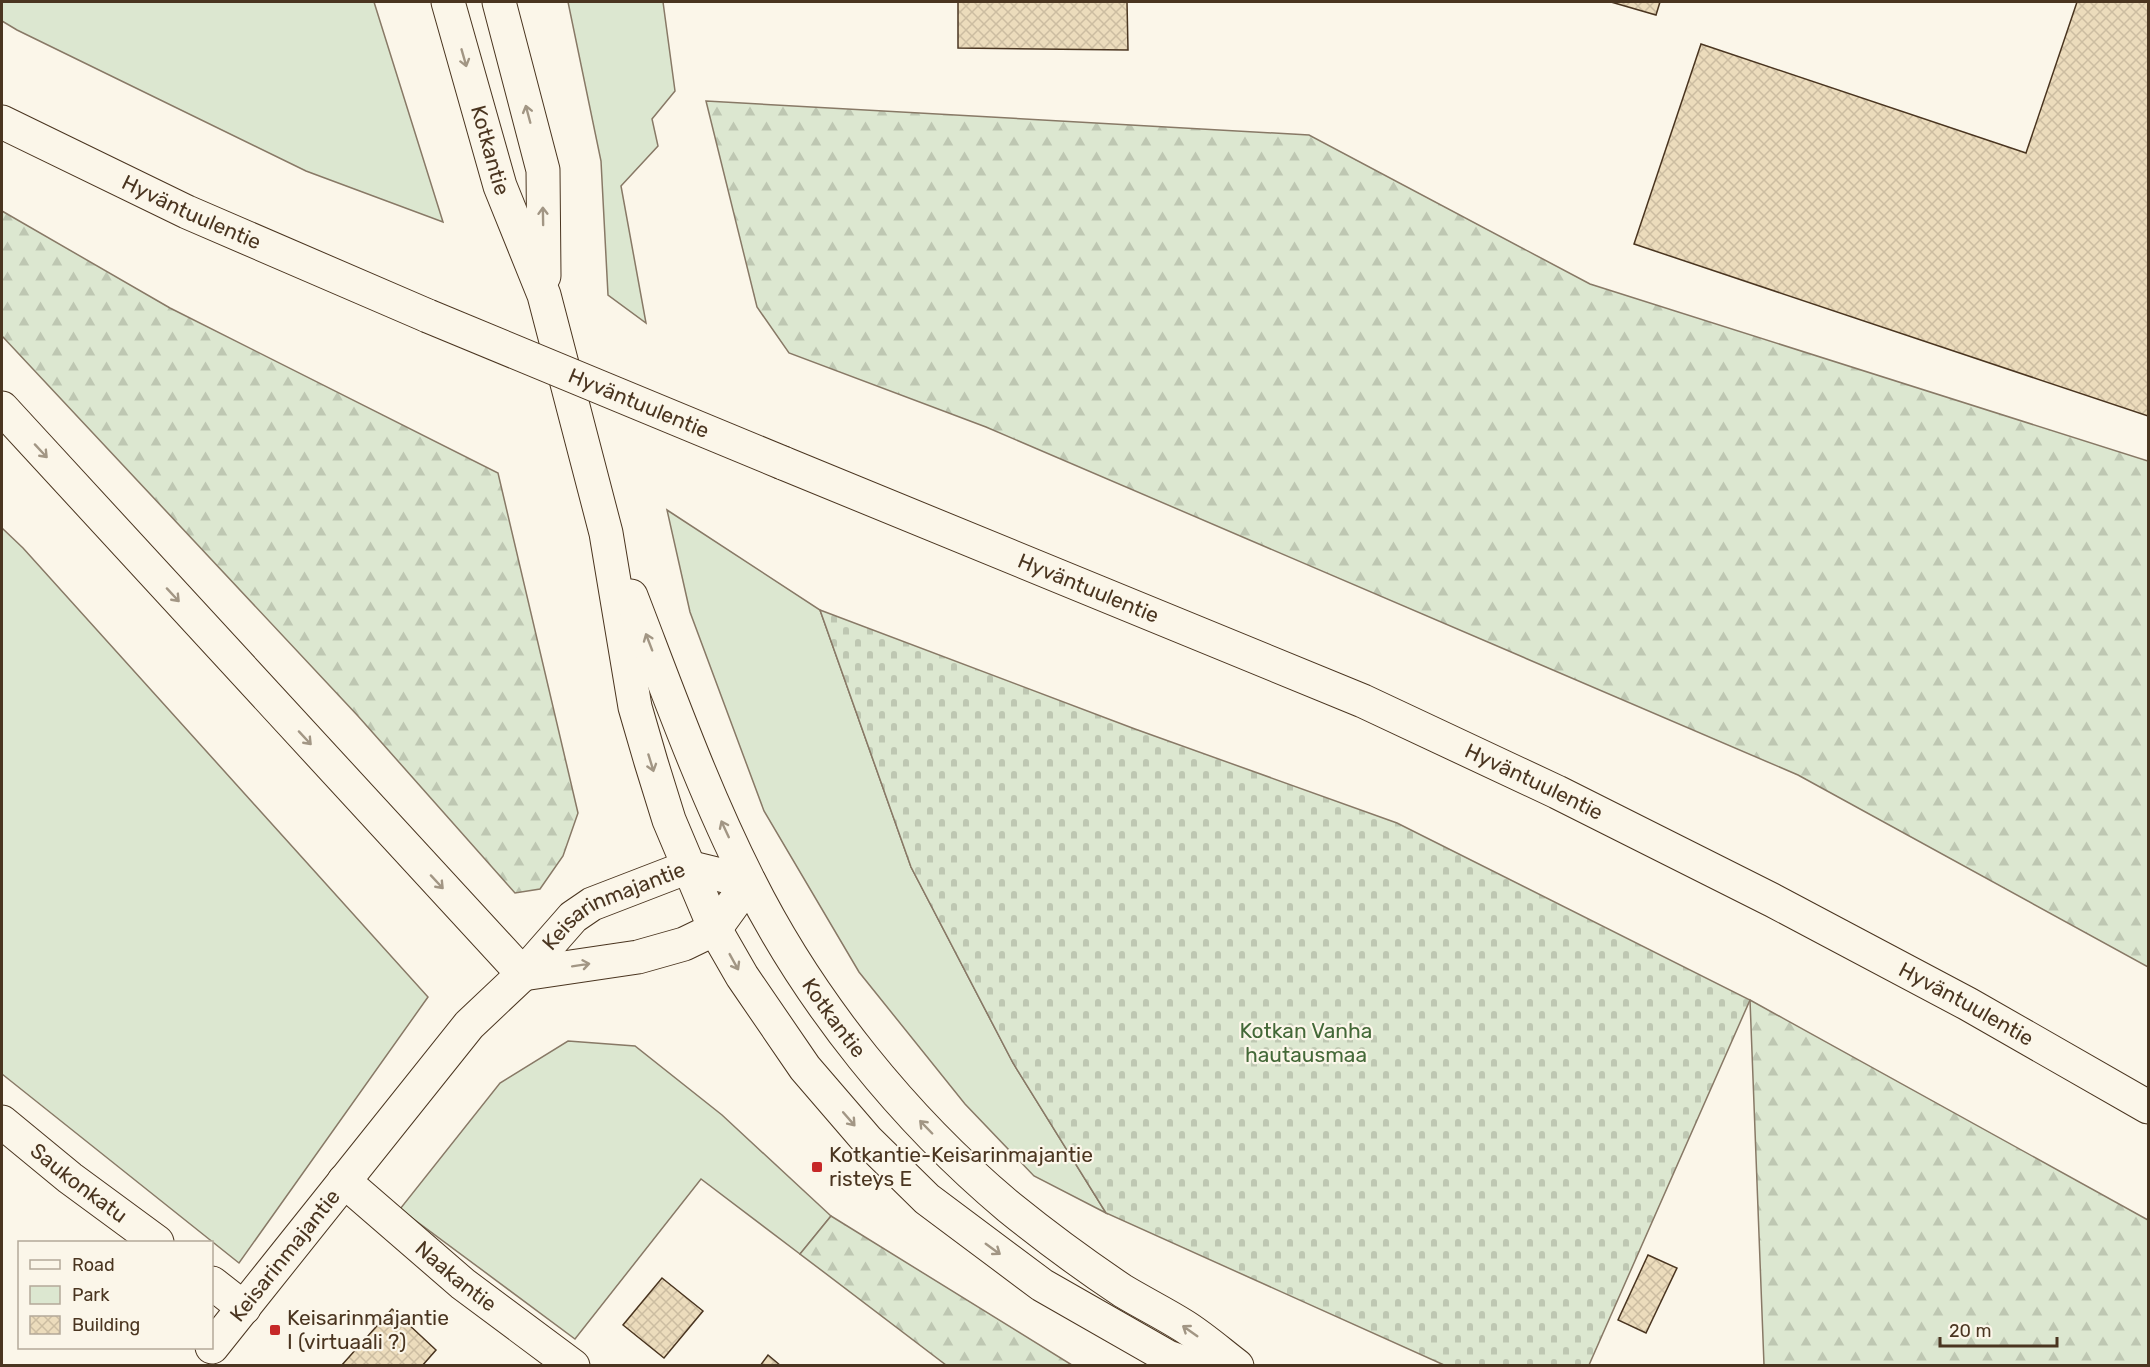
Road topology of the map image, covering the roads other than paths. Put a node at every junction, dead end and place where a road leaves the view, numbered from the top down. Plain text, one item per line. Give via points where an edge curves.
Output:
1 (448, 2) edge
2 (499, 2) edge
3 (2, 123) edge
4 (544, 295) junction
5 (2, 408) edge
6 (606, 533) junction
7 (688, 867) junction
8 (749, 882) junction
9 (715, 929) junction
10 (523, 974) junction
11 (2148, 1107) edge
12 (2, 1122) edge
13 (344, 1181) junction
14 (156, 1241) edge
15 (213, 1284) edge
16 (244, 1308) junction
17 (213, 1345) edge
18 (209, 1349) edge
19 (196, 1365) edge
20 (573, 1365) edge
21 (1193, 1365) edge
22 (1237, 1365) edge

1 -> 4 main road, Kotkantie via 500,186
4 -> 2 main road, Kotkantie via 543,170
3 - 11 main road, Hyväntuulentie, bridge via 187,212 428,316 1363,701 1557,792 1772,900 1958,998
4 - 6 main road, Kotkantie
5 -> 10 main road
6 -> 7 main road, Kotkantie via 635,706 669,820
8 -> 6 main road, Kotkantie via 713,804
7 - 8 main road, Keisarinmajantie
7 - 9 main road, Kotkantie
7 - 10 main road, Keisarinmajantie via 592,904 573,917
8 - 9 main road, Keisarinmajantie
22 -> 8 main road, Kotkantie via 1063,1249 967,1170 846,1035 789,953
10 -> 9 main road, Keisarinmajantie via 662,951
9 -> 21 main road, Kotkantie via 747,985 805,1068 867,1140 927,1198 1042,1285 1168,1357
10 - 13 main road, Keisarinmajantie via 469,1025
12 - 14 main road, Saukonkatu
13 - 16 main road, Keisarinmajantie
13 - 20 main road, Naakantie via 464,1284
15 - 16 main road
16 - 17 main road, Keisarinmajantie
18 - 19 main road, Keisarinmajantie

